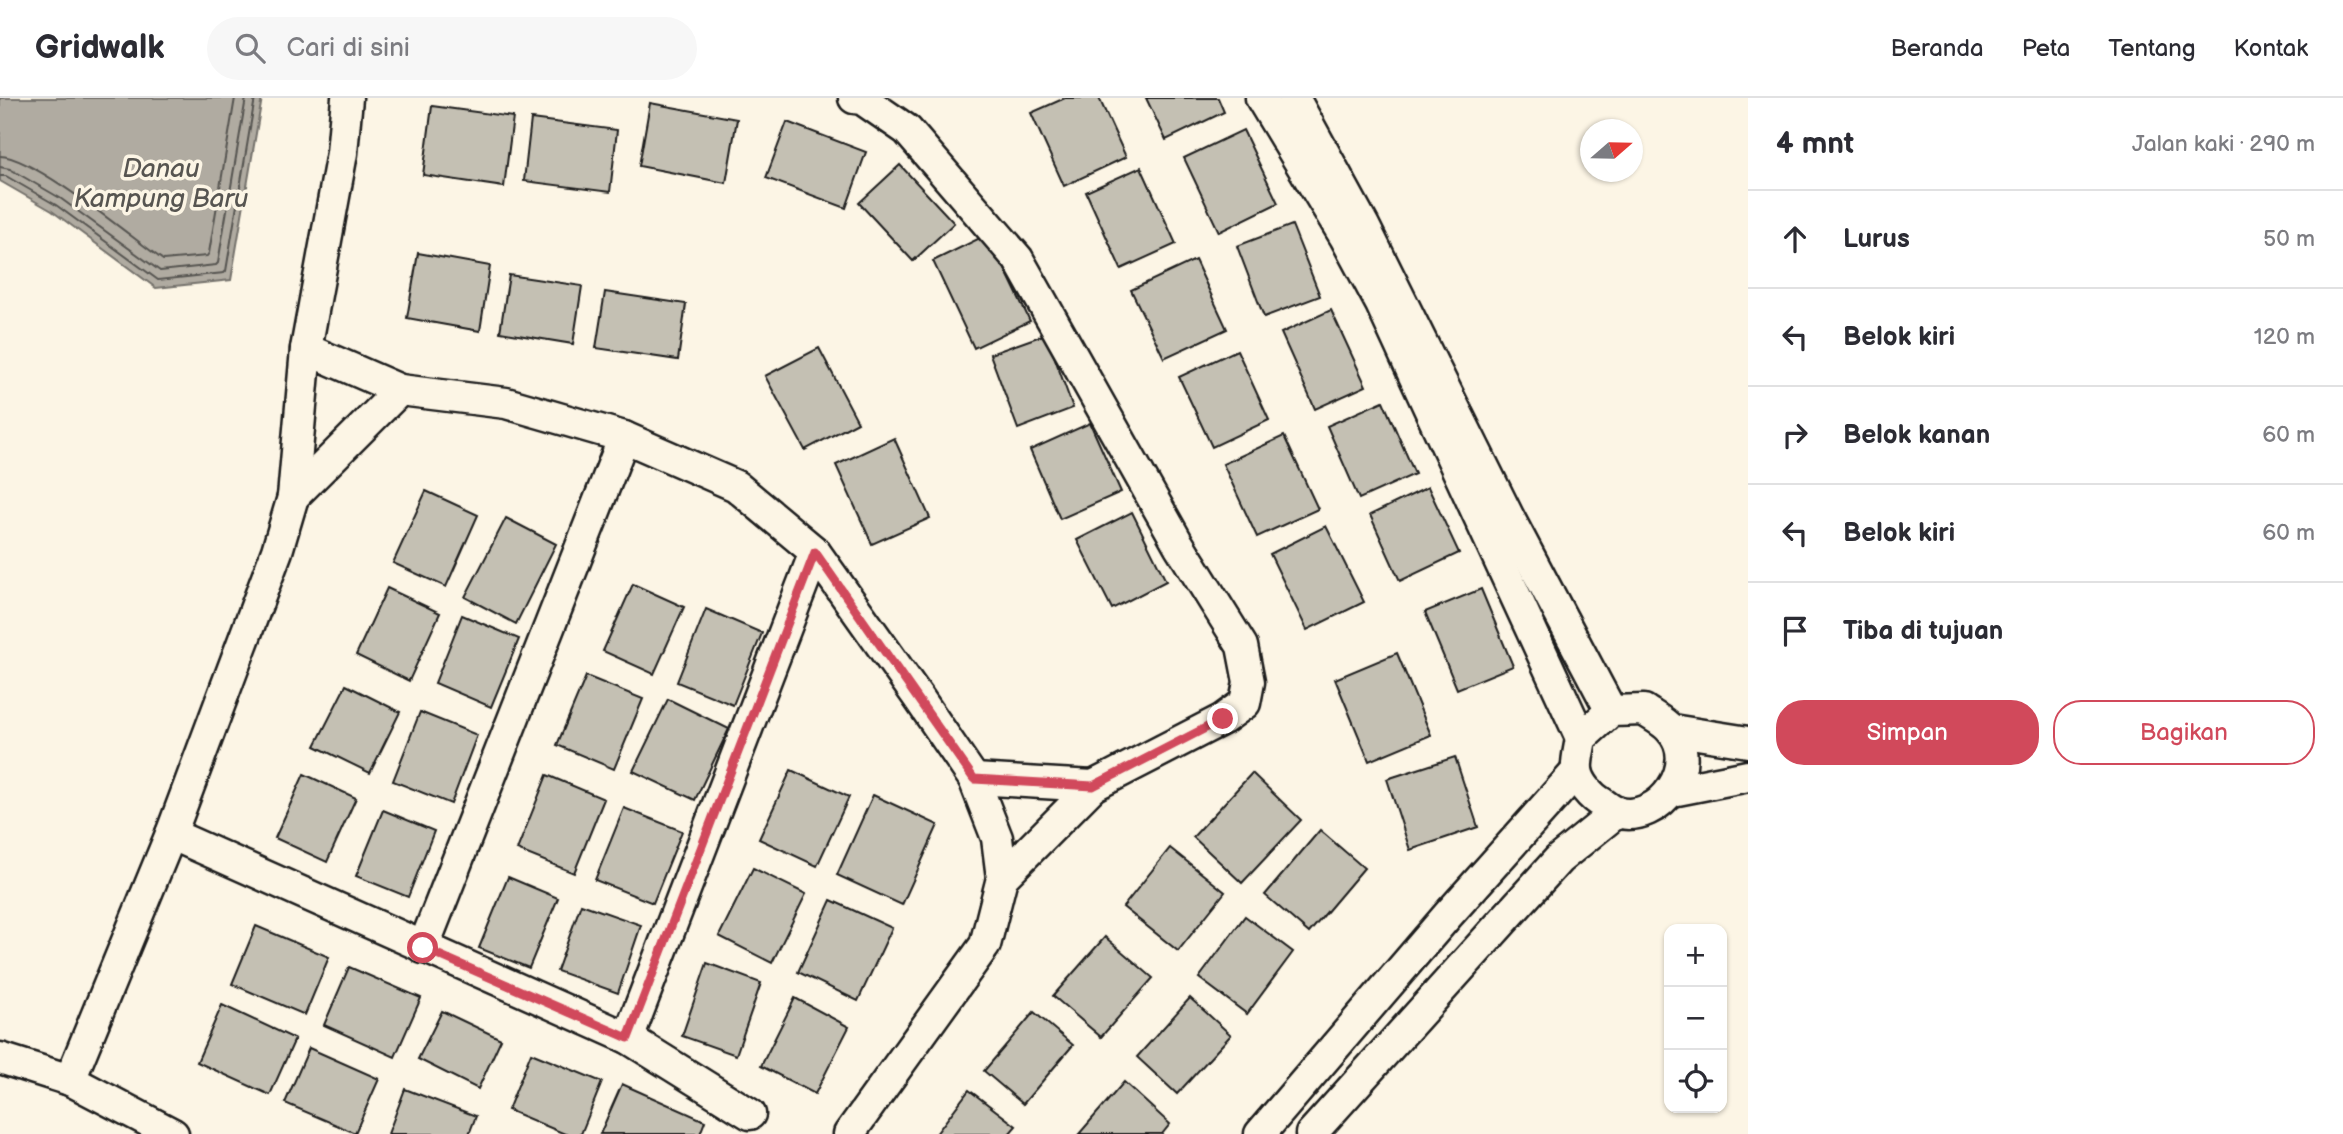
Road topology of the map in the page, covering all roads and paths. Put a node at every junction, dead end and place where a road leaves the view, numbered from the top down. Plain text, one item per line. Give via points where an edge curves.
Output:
1 (347, 98) edge
2 (854, 98) edge
3 (1261, 98) edge
4 (1294, 98) edge
5 (1354, 232) junction
6 (306, 349) junction
7 (400, 390) junction
8 (624, 437) junction
9 (293, 497) junction
10 (815, 552) junction
11 (1611, 710) junction
12 (1672, 730) junction
13 (1581, 738) junction
14 (1748, 742) edge
15 (1577, 771) junction
16 (1748, 776) edge
17 (974, 779) junction
18 (1093, 786) junction
19 (1672, 791) junction
20 (1617, 812) junction
21 (171, 834) junction
22 (1002, 878) junction
23 (423, 948) junction
24 (628, 1038) junction
25 (0, 1058) edge
26 (70, 1080) junction
27 (750, 1114) dead end
28 (173, 1134) edge
29 (849, 1134) edge
30 (1259, 1134) edge
31 (1311, 1134) edge

1 - 6 street via 342,153
2 - 18 street via 907,130 1018,258 1179,545 1242,646 1249,682 1245,703
3 - 5 street
4 - 5 street
5 - 11 street
5 - 13 street via 1387,317
6 - 7 street
6 - 9 street
7 - 8 street via 506,403
7 - 9 street
8 - 10 street via 736,486
8 - 23 street
9 - 21 street
10 - 17 street
10 - 24 street
11 - 12 street via 1644,710
11 - 13 street
12 - 14 street
12 - 19 street via 1681,749 1681,771
13 - 15 street
15 - 20 street via 1591,797
15 - 30 street
16 - 19 street
17 - 18 street
17 - 22 street via 997,838
18 - 22 street
19 - 20 street via 1657,805 1637,813
20 - 31 street via 1559,859
21 - 23 street
21 - 26 street
22 - 29 street via 985,945
23 - 24 street
24 - 27 street
25 - 26 street
26 - 28 street

